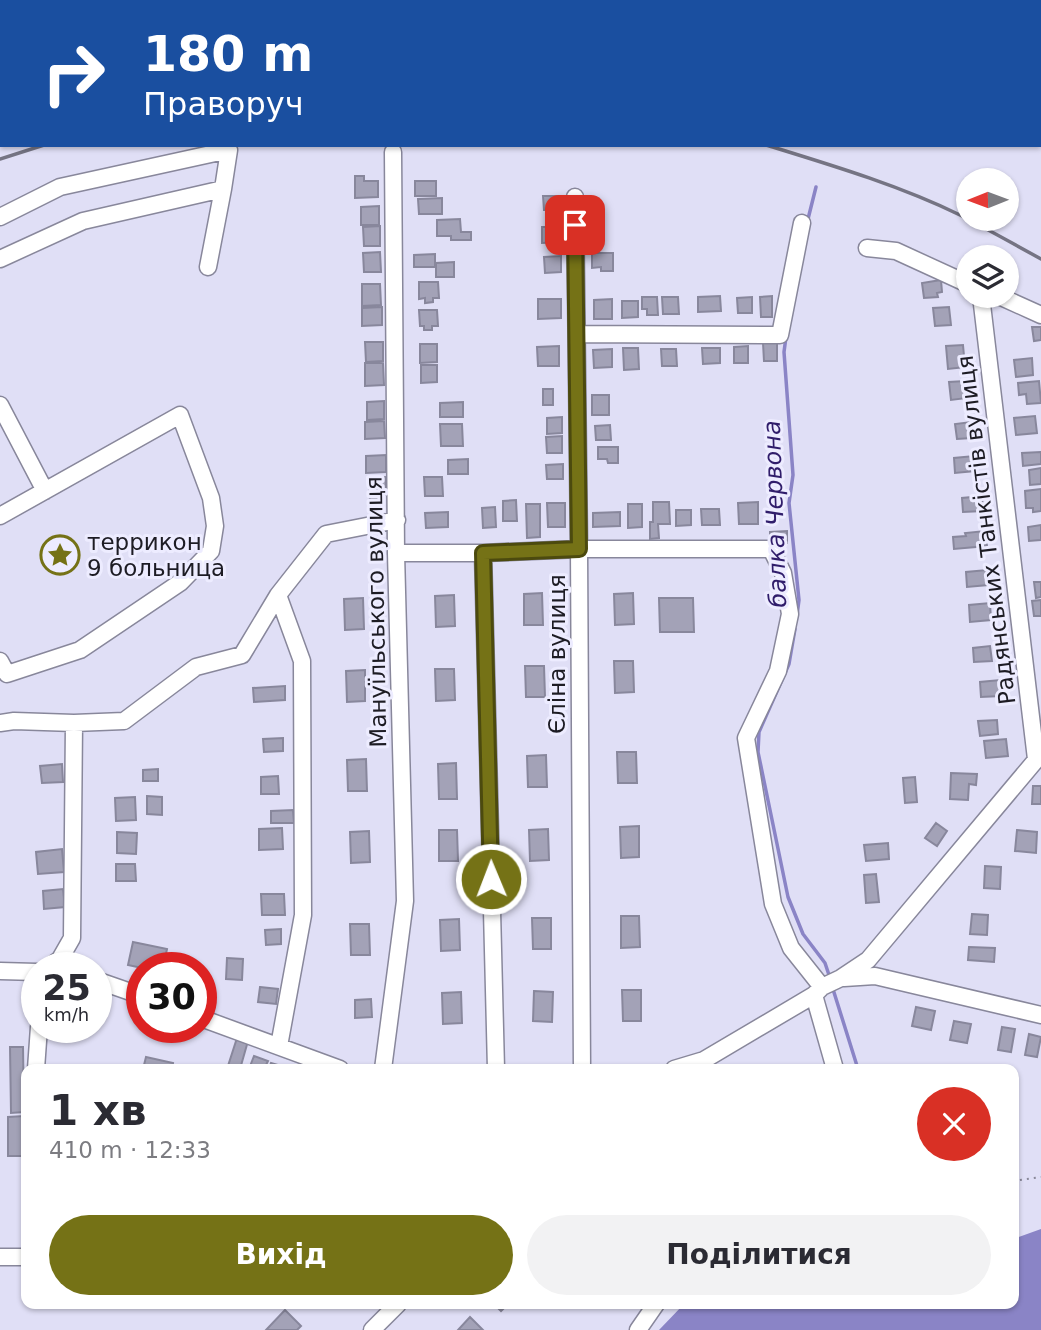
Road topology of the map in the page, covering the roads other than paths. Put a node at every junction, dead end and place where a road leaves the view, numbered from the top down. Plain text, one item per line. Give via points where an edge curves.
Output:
1 (393, 152) dead end
2 (223, 189) junction
3 (575, 197) dead end
4 (0, 217) edge
5 (802, 223) dead end
6 (867, 248) dead end
7 (0, 259) edge
8 (208, 267) dead end
9 (956, 278) edge
10 (1019, 305) edge
11 (983, 308) edge
12 (1041, 314) edge
13 (577, 334) junction
14 (0, 405) edge
15 (45, 491) junction
16 (0, 516) edge
17 (397, 520) junction
18 (579, 549) junction
19 (396, 553) junction
20 (483, 553) junction
21 (278, 595) junction
22 (0, 661) edge
23 (0, 723) edge
24 (74, 723) junction
25 (1039, 756) edge
26 (64, 952) edge
27 (0, 971) edge
28 (21, 972) edge
29 (841, 978) junction
30 (818, 991) junction
31 (1041, 1015) edge
32 (217, 1024) edge
33 (38, 1043) edge
34 (279, 1046) junction
35 (36, 1064) edge
36 (327, 1064) edge
37 (384, 1064) edge
38 (496, 1064) edge
39 (582, 1064) edge
40 (691, 1064) edge
41 (834, 1064) edge
42 (0, 1257) edge
43 (21, 1257) edge
44 (393, 1309) edge
45 (653, 1309) edge
46 (372, 1330) edge
47 (638, 1330) edge

1 - 17 street, Мануїльського вулиця
2 - 4 street via 229,150 60,187
2 - 7 street via 83,221
2 - 8 street
3 - 13 street, Єліна вулиця
5 - 13 street via 780,335
6 - 9 street via 896,251
10 - 12 street
11 - 25 street, Радянських Танкістів вулиця
13 - 18 street, Єліна вулиця
14 - 15 street
15 - 16 street
15 - 22 street via 180,415 211,498 215,526 211,551 181,582 80,650 7,674
17 - 19 street, Мануїльського вулиця
17 - 21 street via 326,534
18 - 20 street
18 - 30 street via 771,549 783,573 790,614 778,671 746,738 773,904 791,948
18 - 39 street, Єліна вулиця
19 - 20 street
19 - 37 street, Мануїльського вулиця via 405,901
20 - 38 street
21 - 24 street via 242,655 196,667 124,721
21 - 34 street via 302,662 303,902
23 - 24 street
24 - 26 street via 72,938
25 - 29 street, Радянських Танкістів вулиця via 868,960
27 - 28 street
29 - 30 street
29 - 31 street via 875,976
30 - 40 street
30 - 41 street
32 - 34 street
33 - 35 street
34 - 36 street
42 - 43 street
44 - 46 street
45 - 47 street

